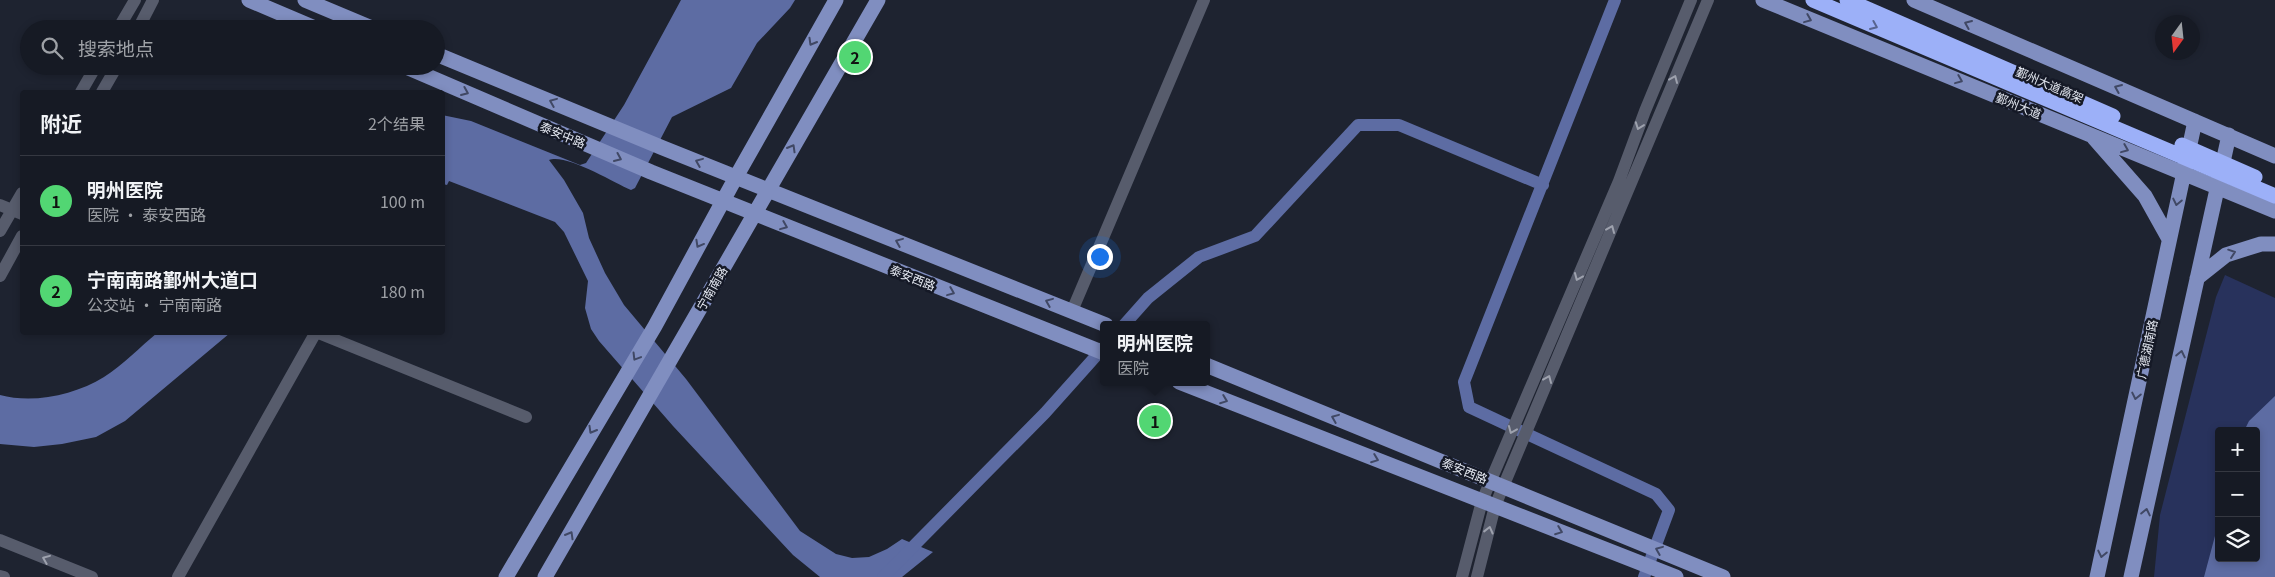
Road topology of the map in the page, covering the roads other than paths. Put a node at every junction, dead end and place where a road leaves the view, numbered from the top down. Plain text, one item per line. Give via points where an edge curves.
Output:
1 (135, 0) edge
2 (154, 0) edge
3 (250, 0) edge
4 (305, 0) edge
5 (836, 0) edge
6 (878, 0) edge
7 (1204, 0) edge
8 (1691, 0) edge
9 (1708, 0) edge
10 (1763, 0) edge
11 (1813, 0) edge
12 (1847, 0) edge
13 (1914, 0) edge
14 (123, 20) edge
15 (143, 20) edge
16 (296, 20) edge
17 (353, 20) edge
18 (445, 58) edge
19 (91, 75) edge
20 (112, 75) edge
21 (425, 75) edge
22 (82, 90) edge
23 (103, 90) edge
24 (2195, 121) junction
25 (2091, 135) junction
26 (2229, 135) junction
27 (2275, 156) edge
28 (2184, 173) junction
29 (736, 177) junction
30 (2275, 185) edge
31 (2217, 187) junction
32 (767, 189) junction
33 (2275, 196) edge
34 (723, 201) junction
35 (0, 205) edge
36 (2275, 211) edge
37 (17, 212) edge
38 (753, 213) junction
39 (0, 231) edge
40 (2169, 239) junction
41 (20, 240) edge
42 (2275, 244) edge
43 (0, 276) edge
44 (2197, 278) junction
45 (1072, 311) junction
46 (1100, 322) edge
47 (314, 335) edge
48 (323, 335) edge
49 (1100, 351) edge
50 (1210, 367) edge
51 (1188, 386) edge
52 (526, 417) dead end
53 (1497, 483) junction
54 (1489, 503) junction
55 (0, 540) edge
56 (0, 576) edge
57 (1674, 576) edge
58 (4, 577) edge
59 (92, 577) edge
60 (178, 577) edge
61 (506, 577) edge
62 (545, 577) edge
63 (1462, 577) edge
64 (1477, 577) edge
65 (1723, 577) edge
66 (2097, 577) edge
67 (2131, 577) edge

1 - 14 street
2 - 15 street
3 - 16 main road
4 - 17 main road
5 -> 29 main road
32 -> 6 main road, 宁南南路
7 - 45 street
8 -> 53 street via 1619,181 1503,451
53 -> 9 street
10 -> 25 main road, 鄞州大道
11 -> 33 highway, 鄞州大道高架
12 - 30 highway, 鄞州大道高架
24 -> 13 main road
29 -> 18 main road, 泰安中路
19 - 22 street
20 - 23 street
21 -> 34 main road, 泰安中路
24 - 26 main road
24 - 28 main road, 广德湖南路
25 -> 28 main road, 鄞州大道
25 - 40 main road via 2145,196
26 - 27 main road
26 - 31 main road
28 - 31 main road, 鄞州大道
28 -> 40 main road, 广德湖南路
29 - 32 main road
29 - 34 main road
31 - 36 main road, 鄞州大道
31 - 44 main road
32 - 38 main road, 宁南南路
45 -> 32 main road
34 - 38 main road, 泰安西路
34 -> 61 main road via 655,326
35 - 37 street
37 - 39 street
38 -> 49 main road, 泰安西路
62 -> 38 main road, 宁南南路
40 -> 66 main road, 广德湖南路
41 - 43 street
44 -> 42 main road via 2226,254 2261,244
67 -> 44 main road
45 - 46 main road
47 - 60 street
48 - 52 street
53 -> 50 main road, 泰安西路
51 -> 54 main road, 泰安西路
53 - 54 street
65 -> 53 main road, 泰安西路
54 -> 57 main road, 泰安西路
54 - 63 street
64 -> 54 street
59 -> 55 street
56 - 58 street

